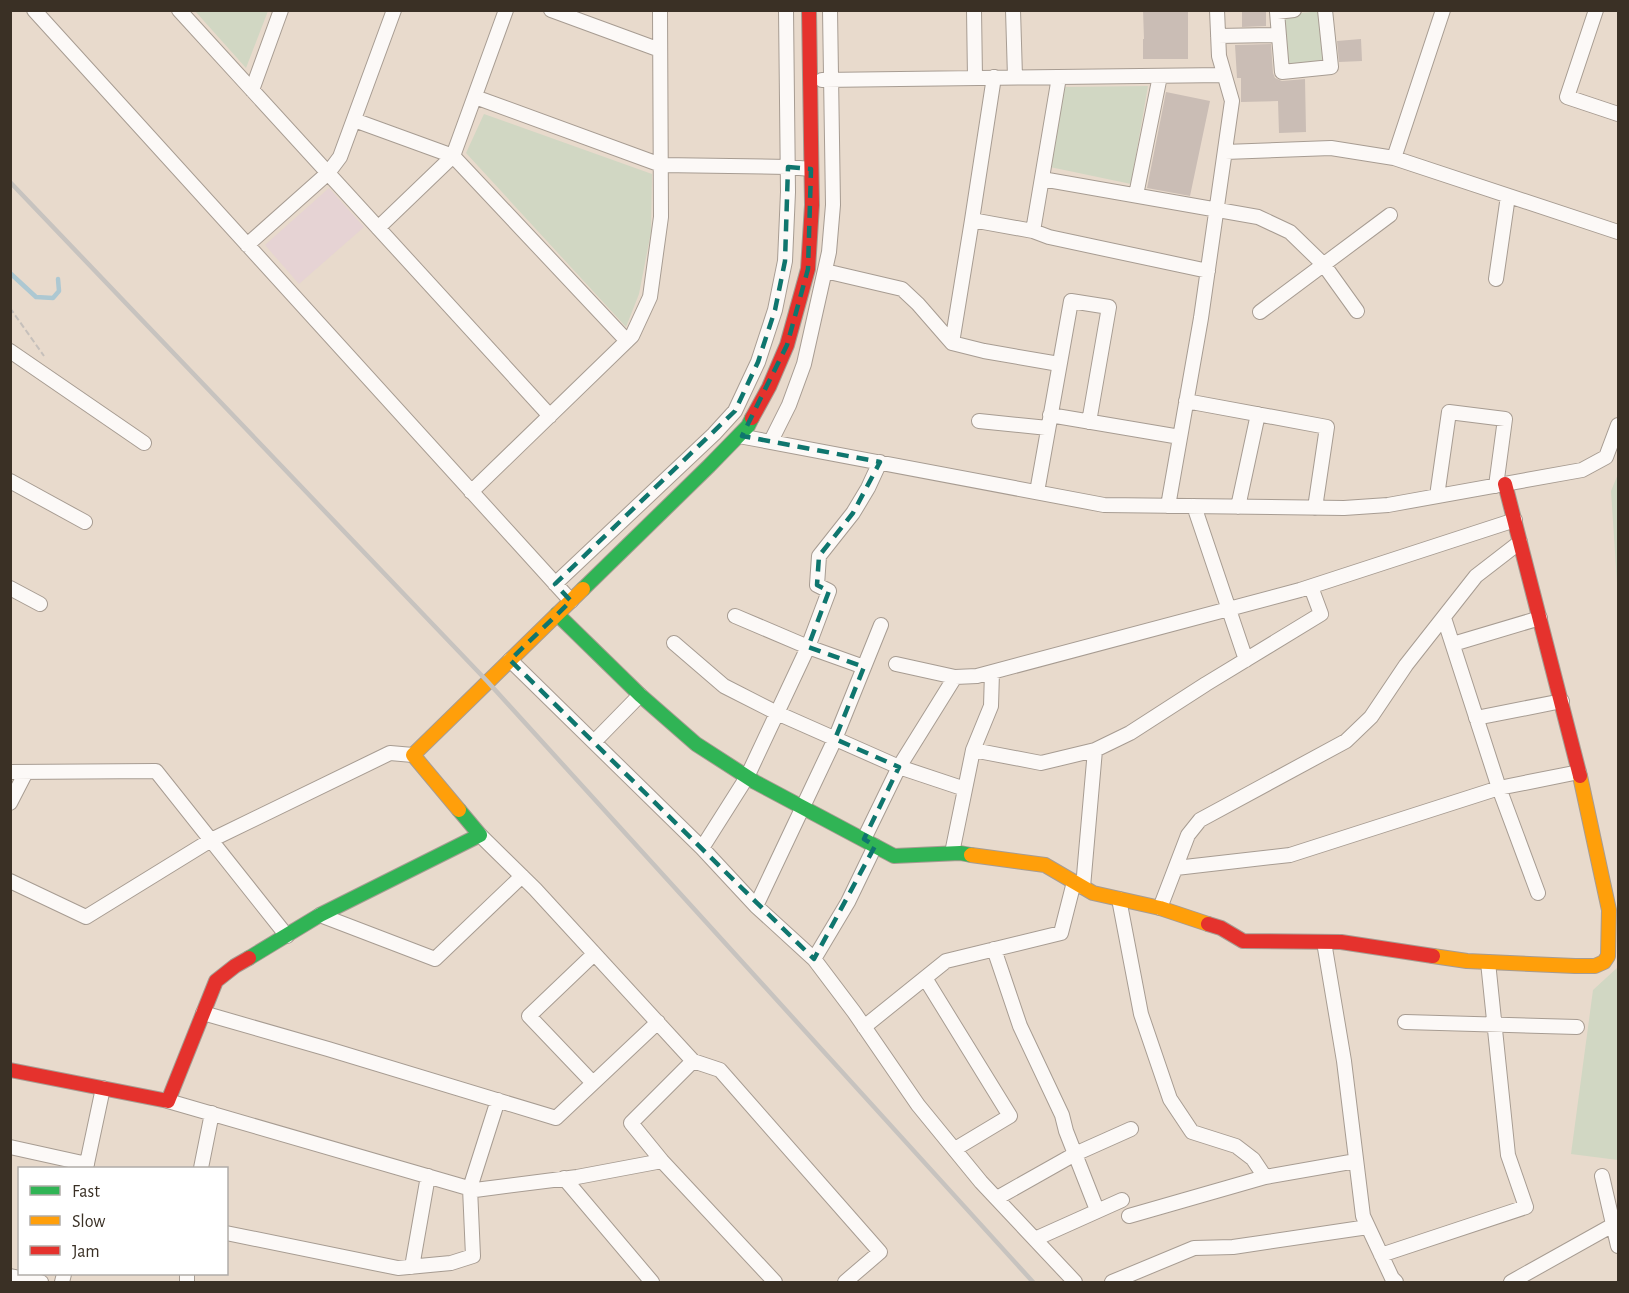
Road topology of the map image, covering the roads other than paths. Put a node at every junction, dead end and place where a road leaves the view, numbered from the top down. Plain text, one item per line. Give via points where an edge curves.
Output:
1 (34, 10) edge
2 (179, 10) edge
3 (281, 10) edge
4 (394, 10) edge
5 (506, 10) edge
6 (552, 10) edge
7 (660, 10) edge
8 (786, 10) edge
9 (809, 10) edge
10 (830, 10) edge
11 (974, 10) edge
12 (1013, 10) edge
13 (1217, 10) edge
14 (1294, 10) edge
15 (1325, 10) edge
16 (1443, 10) edge
17 (1596, 10) edge
18 (1279, 34) junction
19 (1218, 36) junction
20 (660, 50) junction
21 (1224, 75) junction
22 (1160, 76) junction
23 (994, 77) junction
24 (1015, 77) junction
25 (1059, 77) junction
26 (975, 78) junction
27 (831, 79) junction
28 (810, 80) junction
29 (252, 90) junction
30 (474, 97) junction
31 (1618, 114) edge
32 (354, 120) junction
33 (1225, 152) junction
34 (453, 156) junction
35 (1394, 158) junction
36 (661, 165) junction
37 (788, 167) junction
38 (811, 169) junction
39 (328, 173) junction
40 (1042, 179) junction
41 (1136, 195) junction
42 (1508, 196) junction
43 (1216, 209) junction
44 (1390, 215) dead end
45 (972, 220) junction
46 (378, 228) junction
47 (1033, 231) junction
48 (1618, 232) edge
49 (247, 245) junction
50 (1324, 264) junction
51 (1208, 271) junction
52 (825, 272) junction
53 (1496, 279) dead end
54 (1358, 311) dead end
55 (1260, 312) dead end
56 (627, 341) junction
57 (952, 343) junction
58 (10, 351) edge
59 (1059, 364) junction
60 (1186, 400) junction
61 (1258, 414) junction
62 (550, 416) junction
63 (979, 421) dead end
64 (1049, 422) junction
65 (1089, 422) junction
66 (1618, 425) edge
67 (739, 436) junction
68 (1180, 437) junction
69 (771, 441) junction
70 (144, 443) dead end
71 (880, 462) junction
72 (10, 481) edge
73 (1501, 485) junction
74 (471, 492) junction
75 (1037, 492) junction
76 (1437, 496) junction
77 (1168, 506) junction
78 (1194, 506) junction
79 (1238, 507) junction
80 (1315, 508) junction
81 (1515, 520) junction
82 (85, 522) dead end
83 (1520, 542) junction
84 (555, 584) junction
85 (1311, 587) junction
86 (10, 588) edge
87 (571, 601) junction
88 (40, 604) dead end
89 (1229, 609) junction
90 (557, 614) junction
91 (735, 616) dead end
92 (1444, 618) junction
93 (1540, 618) junction
94 (881, 626) dead end
95 (674, 643) dead end
96 (1453, 644) junction
97 (808, 647) junction
98 (510, 660) junction
99 (1246, 660) junction
100 (896, 664) dead end
101 (864, 667) junction
102 (992, 672) junction
103 (955, 677) junction
104 (640, 695) junction
105 (1562, 701) junction
106 (777, 713) junction
107 (1476, 718) junction
108 (835, 739) junction
109 (594, 742) junction
110 (973, 750) junction
111 (1095, 750) junction
112 (413, 756) junction
113 (898, 767) junction
114 (10, 772) edge
115 (26, 772) junction
116 (1579, 772) junction
117 (747, 777) junction
118 (1499, 788) junction
119 (965, 789) junction
120 (10, 804) edge
121 (803, 807) junction
122 (480, 835) junction
123 (211, 840) junction
124 (869, 843) junction
125 (702, 848) junction
126 (952, 853) junction
127 (1176, 868) junction
128 (522, 876) junction
129 (10, 881) edge
130 (1078, 884) junction
131 (1538, 893) dead end
132 (1119, 899) junction
133 (756, 906) junction
134 (1160, 909) junction
135 (320, 915) junction
136 (287, 936) junction
137 (1324, 942) junction
138 (994, 949) junction
139 (594, 954) junction
140 (814, 959) junction
141 (1488, 962) junction
142 (926, 978) junction
143 (203, 1013) junction
144 (658, 1022) junction
145 (1405, 1022) dead end
146 (1494, 1025) junction
147 (864, 1026) junction
148 (1577, 1027) dead end
149 (693, 1061) junction
150 (10, 1070) edge
151 (593, 1083) junction
152 (103, 1088) junction
153 (498, 1100) junction
154 (168, 1101) junction
155 (212, 1113) junction
156 (1131, 1129) dead end
157 (10, 1147) edge
158 (955, 1149) junction
159 (1075, 1154) junction
160 (662, 1161) junction
161 (1356, 1161) junction
162 (87, 1166) edge
163 (201, 1167) edge
164 (428, 1176) junction
165 (1602, 1176) dead end
166 (1265, 1177) junction
167 (564, 1178) junction
168 (470, 1188) junction
169 (997, 1198) junction
170 (1122, 1200) dead end
171 (1098, 1210) junction
172 (1129, 1216) dead end
173 (1613, 1225) junction
174 (1368, 1227) junction
175 (228, 1233) edge
176 (1035, 1239) junction
177 (1618, 1246) edge
178 (1381, 1255) junction
179 (405, 1267) junction
180 (10, 1276) edge
181 (1391, 1281) edge
182 (41, 1282) edge
183 (398, 1282) edge
184 (652, 1282) edge
185 (775, 1282) edge
186 (845, 1282) edge
187 (1075, 1282) edge
188 (1112, 1282) edge
189 (1511, 1282) edge

1 - 49 street
2 - 29 street
3 - 29 street
4 - 32 street
5 - 30 street
6 - 20 street
7 - 20 street
8 - 37 street
9 - 28 street
10 - 27 street
11 - 26 street
12 - 24 street
13 - 19 street
14 - 18 street via 1277,12
15 - 18 street via 1331,67 1282,72
16 - 35 street
17 - 31 street via 1567,97
18 - 19 street
19 - 21 street
20 - 36 street
21 - 22 street
21 - 33 street via 1232,101
22 - 25 street
22 - 41 street
23 - 24 street
23 - 26 street
23 - 45 street
24 - 25 street
25 - 40 street
26 - 27 street
27 - 28 street
27 - 52 street via 833,205
28 - 38 street
29 - 39 street
30 - 34 street
30 - 36 street
32 - 34 street
32 - 39 street via 340,157
33 - 35 street via 1331,148
33 - 43 street
34 - 46 street
34 - 56 street
35 - 42 street
36 - 37 street
36 - 56 street via 660,217 650,297
37 - 38 street
37 - 84 street via 785,261 775,310 758,362 735,411
38 - 67 street via 808,269 787,345 769,387
39 - 46 street
39 - 49 street
40 - 41 street
40 - 47 street
41 - 43 street
42 - 48 street
42 - 53 street
43 - 50 street via 1258,217 1290,232
43 - 51 street
44 - 50 street
45 - 47 street
45 - 57 street
46 - 62 street
47 - 51 street
49 - 74 street
50 - 54 street
50 - 55 street
51 - 60 street
52 - 57 street via 902,289
52 - 69 street via 804,364
56 - 62 street
57 - 59 street
58 - 70 street
59 - 64 street
59 - 65 street via 1071,301 1109,308
60 - 61 street
60 - 68 street
61 - 79 street
61 - 80 street via 1327,427
62 - 74 street
63 - 64 street
64 - 65 street
64 - 75 street
65 - 68 street
66 - 73 street via 1606,457 1582,470
67 - 69 street
67 - 87 street
68 - 77 street
69 - 71 street
71 - 75 street
71 - 97 street via 853,513 819,556 817,585 829,591
72 - 82 street
73 - 76 street
73 - 76 street via 1505,419 1449,412
73 - 81 street
74 - 84 street
75 - 77 street via 1104,505
76 - 80 street via 1388,505
77 - 78 street
78 - 79 street
78 - 89 street
79 - 80 street
81 - 83 street
81 - 85 street
83 - 92 street via 1476,576
83 - 93 street
84 - 87 street
85 - 89 street
85 - 99 street via 1321,614
86 - 88 street
87 - 90 street
89 - 99 street
89 - 102 street
90 - 98 street
90 - 104 street
91 - 97 street
92 - 96 street
92 - 127 street via 1371,717 1346,741 1200,820 1188,835
93 - 96 street
93 - 105 street
94 - 101 street
95 - 106 street via 724,686
96 - 107 street
97 - 101 street
97 - 106 street
98 - 109 street
98 - 112 street
99 - 111 street via 1130,733
100 - 103 street
101 - 108 street
102 - 103 street
102 - 110 street via 992,706
103 - 113 street
104 - 109 street
104 - 117 street via 696,744
105 - 107 street
105 - 116 street
106 - 108 street
106 - 117 street
107 - 118 street
108 - 113 street
108 - 121 street
109 - 125 street
110 - 111 street via 1041,763
110 - 119 street
111 - 130 street
112 - 122 street
112 - 123 street via 390,753
113 - 119 street
113 - 124 street
114 - 115 street
115 - 120 street
115 - 123 street via 156,771
116 - 118 street
116 - 141 street via 1609,910 1608,956 1595,966
117 - 121 street
117 - 125 street
118 - 127 street via 1290,855
118 - 131 street
119 - 126 street
121 - 124 street
121 - 133 street
122 - 128 street
122 - 135 street
123 - 129 street via 86,917
123 - 136 street
124 - 126 street via 894,856
124 - 140 street via 848,902
125 - 133 street
126 - 130 street via 1045,865
127 - 134 street
128 - 135 street via 435,959
128 - 139 street
130 - 132 street
130 - 138 street via 1061,933
132 - 134 street
132 - 166 street via 1141,1014 1170,1099 1192,1132 1236,1146 1253,1159
133 - 140 street
134 - 137 street via 1221,928 1243,941
135 - 136 street
136 - 143 street via 216,981
137 - 141 street
137 - 161 street
138 - 142 street via 946,961
138 - 159 street via 1020,1026 1062,1115
139 - 144 street
139 - 151 street via 529,1016
140 - 147 street
141 - 146 street
142 - 147 street
142 - 158 street via 1010,1116
143 - 153 street
143 - 154 street
144 - 149 street
144 - 151 street
145 - 146 street
146 - 148 street
146 - 178 street via 1508,1155 1526,1207
147 - 158 street via 918,1105
149 - 160 street via 631,1123
149 - 186 street via 720,1070 880,1252
150 - 152 street
151 - 153 street via 556,1118
152 - 154 street
152 - 162 street
153 - 168 street
154 - 155 street
155 - 163 street
155 - 164 street
156 - 159 street
157 - 162 street
158 - 169 street
159 - 169 street
159 - 171 street
160 - 167 street
160 - 185 street
161 - 166 street
161 - 174 street
164 - 168 street
164 - 179 street
165 - 173 street
166 - 172 street
167 - 168 street
167 - 184 street
168 - 179 street via 473,1256 451,1263
169 - 176 street
170 - 171 street
171 - 176 street
173 - 177 street
173 - 189 street
174 - 178 street
174 - 188 street via 1233,1247 1194,1248
175 - 179 street
176 - 187 street
178 - 181 street
179 - 183 street
180 - 182 street

